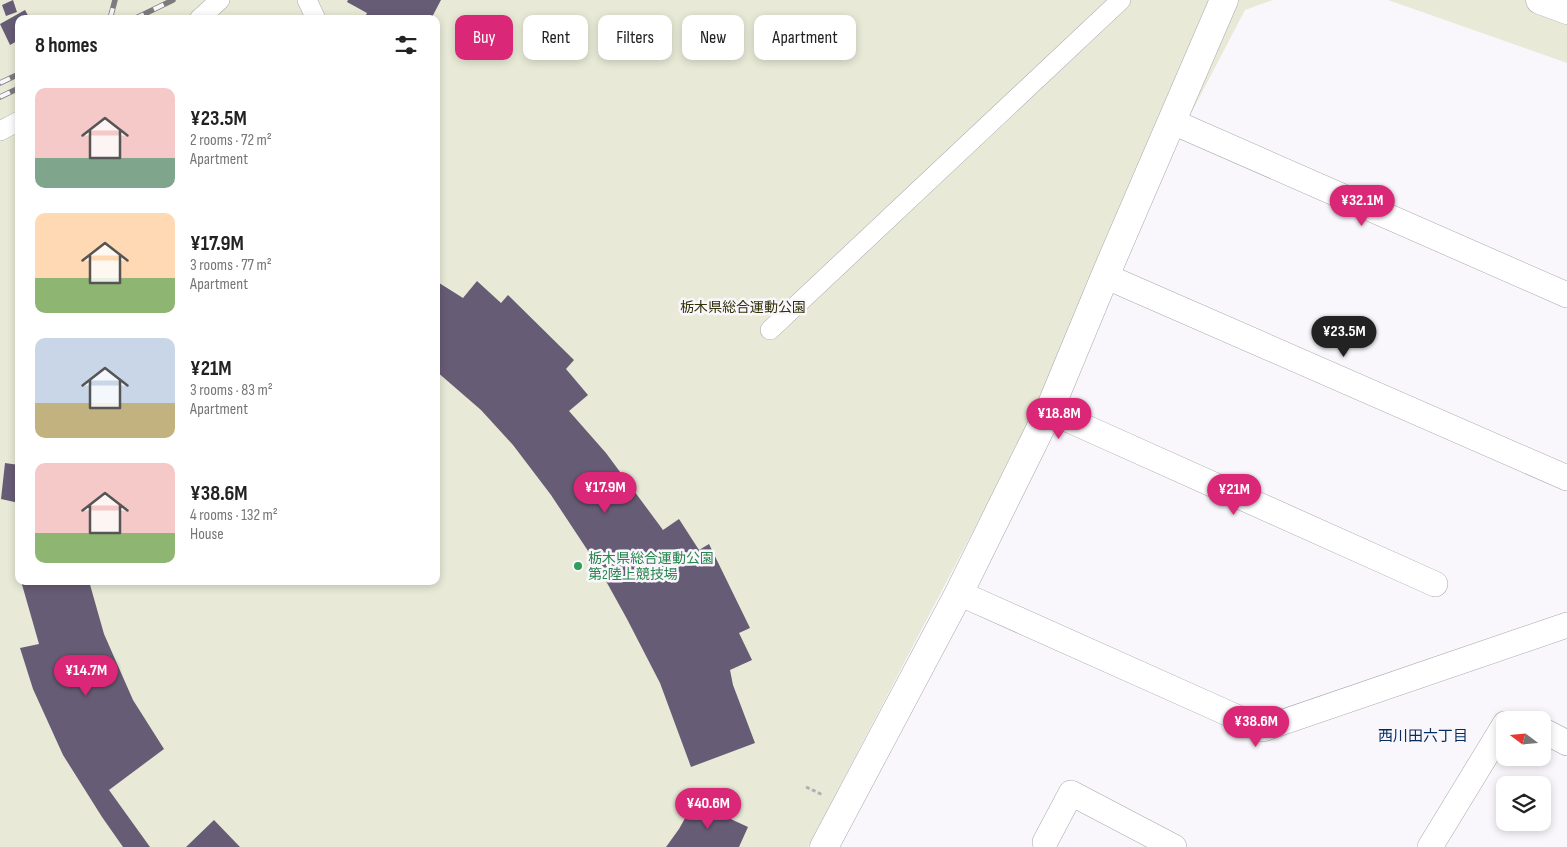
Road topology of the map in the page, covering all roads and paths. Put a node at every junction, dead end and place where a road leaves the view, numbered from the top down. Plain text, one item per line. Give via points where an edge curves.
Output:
1 (220, 0) edge
2 (307, 0) edge
3 (1120, 0) edge
4 (1224, 0) edge
5 (1540, 0) edge
6 (1567, 10) edge
7 (203, 15) edge
8 (314, 15) edge
9 (1172, 122) junction
10 (15, 123) edge
11 (0, 131) edge
12 (1105, 276) junction
13 (1567, 294) edge
14 (770, 330) dead end
15 (1049, 411) junction
16 (1567, 478) edge
17 (1435, 584) dead end
18 (959, 592) junction
19 (1567, 625) edge
20 (1551, 735) edge
21 (1496, 739) edge
22 (1567, 743) edge
23 (1045, 842) dead end
24 (824, 847) edge
25 (1174, 847) edge
26 (1430, 847) edge

1 - 7 street
2 - 8 street
3 - 14 street
4 - 9 street
5 - 6 street
9 - 12 street
9 - 13 street
10 - 11 street
12 - 15 street
12 - 16 street
15 - 17 street
15 - 18 street
18 - 19 street via 1263,729
18 - 24 street
20 - 22 street
21 - 26 street
23 - 25 street via 1071,793

